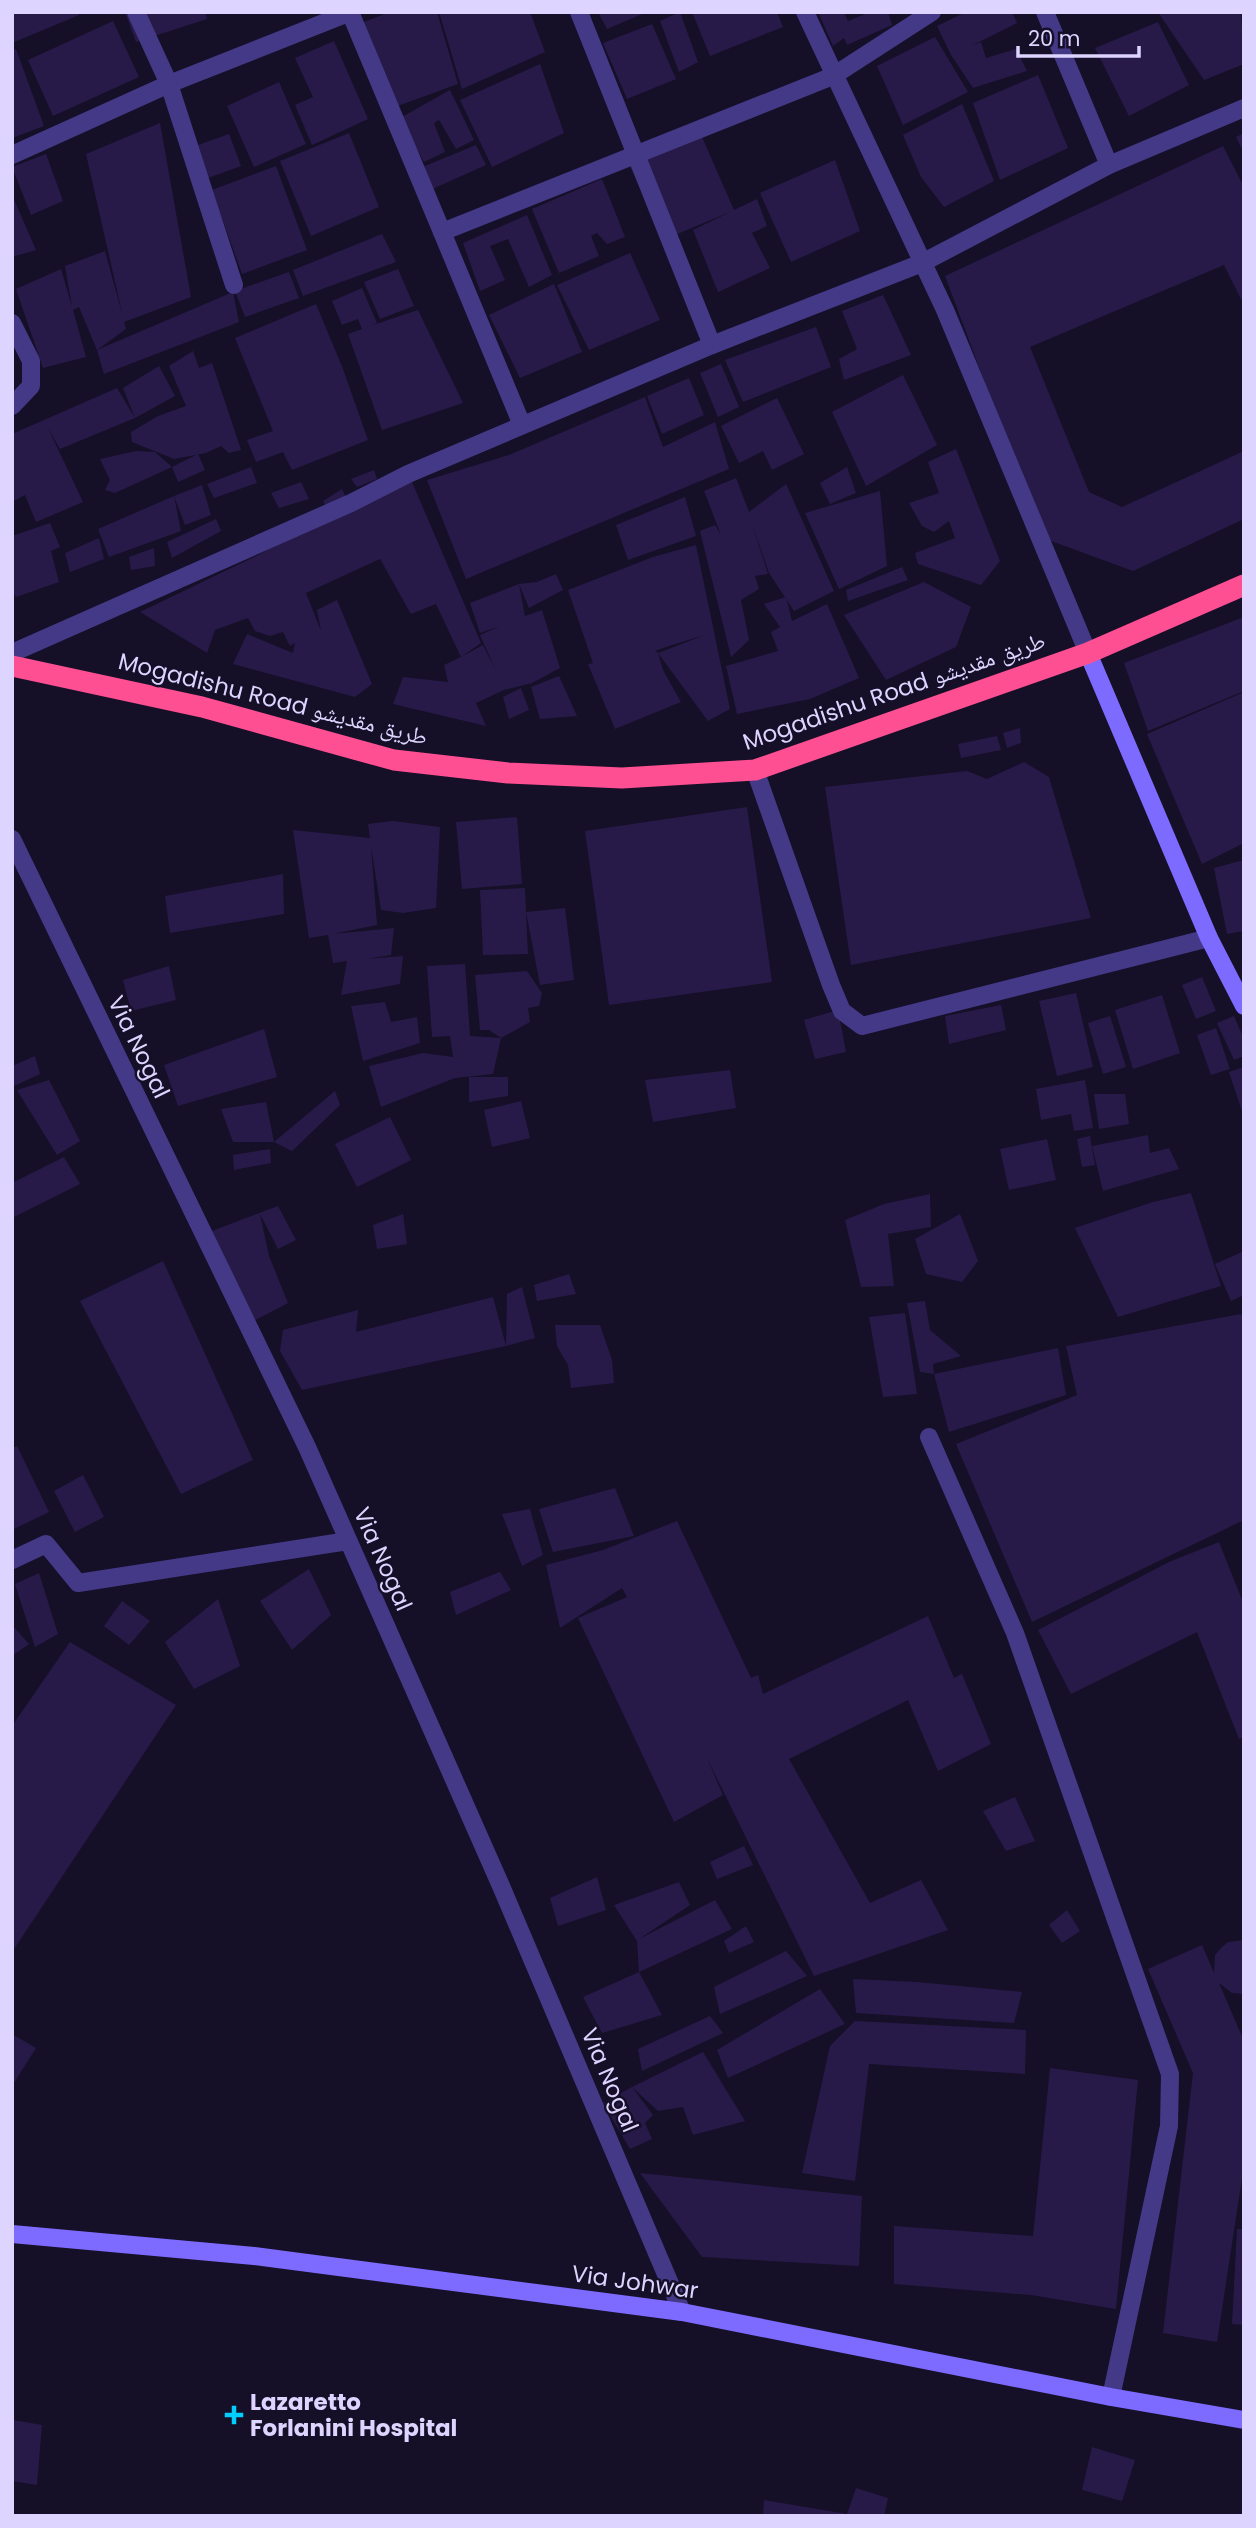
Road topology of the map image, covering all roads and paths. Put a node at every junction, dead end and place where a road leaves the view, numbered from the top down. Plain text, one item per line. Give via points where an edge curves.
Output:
1 (136, 12) edge
2 (350, 12) edge
3 (579, 12) edge
4 (805, 12) edge
5 (932, 12) edge
6 (1045, 12) edge
7 (833, 76) junction
8 (169, 84) junction
9 (1244, 108) edge
10 (636, 153) junction
11 (12, 155) edge
12 (1109, 165) junction
13 (442, 232) junction
14 (922, 263) junction
15 (234, 285) dead end
16 (12, 323) edge
17 (712, 345) junction
18 (12, 406) edge
19 (522, 425) junction
20 (1244, 585) edge
21 (12, 653) edge
22 (1088, 653) junction
23 (12, 666) edge
24 (755, 769) junction
25 (12, 839) edge
26 (1209, 938) junction
27 (1244, 1006) edge
28 (929, 1437) dead end
29 (348, 1541) junction
30 (12, 1560) edge
31 (12, 2234) edge
32 (682, 2312) junction
33 (1111, 2397) junction
34 (1244, 2420) edge

1 - 8 street
2 - 8 street
2 - 13 street
3 - 10 street
4 - 7 street
5 - 7 street
6 - 12 street
7 - 10 street
7 - 14 street
8 - 11 street
8 - 15 street
9 - 12 street
10 - 13 street
10 - 17 street
12 - 14 street
13 - 19 street
14 - 17 street
14 - 22 street
16 - 18 street via 31,361 31,386
17 - 19 street
19 - 21 street
20 - 22 highway, Mogadishu Road طريق مقديشو
22 - 24 highway, Mogadishu Road طريق مقديشو
22 - 26 street
23 - 24 highway, Mogadishu Road طريق مقديشو via 202,707 394,760 508,773 622,778
24 - 26 street via 831,985 842,1011 862,1026
25 - 29 street, Via Nogal via 307,1447
26 - 27 street
28 - 33 street via 1015,1633 1170,2074 1168,2126
29 - 30 street via 78,1583 46,1544
29 - 32 street, Via Nogal
31 - 32 street, Via Johwar via 254,2256
32 - 33 street, Via Johwar
33 - 34 street, Via Johwar

